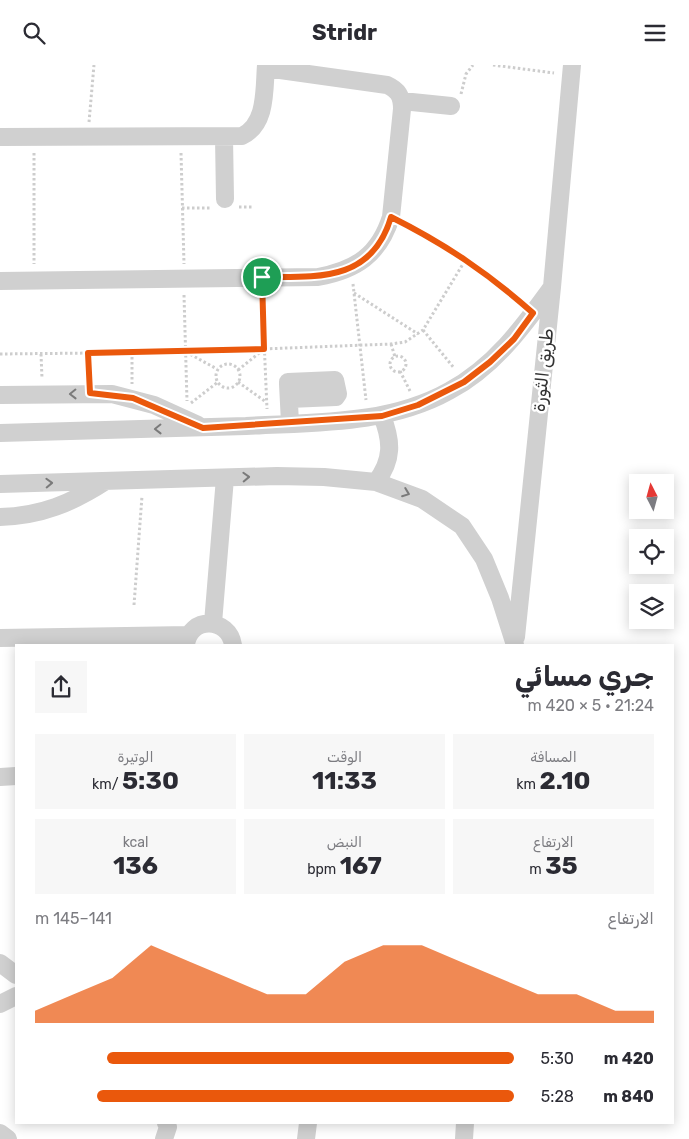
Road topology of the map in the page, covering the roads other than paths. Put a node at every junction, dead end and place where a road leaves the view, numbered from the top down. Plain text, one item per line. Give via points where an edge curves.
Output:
1 (266, 67) edge
2 (571, 70) edge
3 (402, 101) junction
4 (451, 106) road end
5 (0, 137) edge
6 (224, 137) junction
7 (225, 199) dead end
8 (0, 281) edge
9 (552, 287) junction
10 (0, 395) edge
11 (289, 399) dead end
12 (375, 417) junction
13 (290, 423) junction
14 (203, 428) junction
15 (0, 433) edge
16 (225, 478) junction
17 (106, 481) junction
18 (376, 482) junction
19 (0, 484) edge
20 (0, 517) edge
21 (213, 623) junction
22 (0, 638) edge
23 (187, 640) edge
24 (234, 644) edge
25 (515, 644) edge
26 (515, 644) edge
27 (15, 776) edge
28 (0, 777) edge
29 (0, 963) edge
30 (15, 974) edge
31 (15, 996) edge
32 (0, 1003) edge
33 (308, 1124) edge
34 (465, 1124) edge
35 (0, 1133) edge
36 (8, 1139) edge
37 (306, 1139) edge
38 (464, 1139) edge

1 - 3 street via 387,85 394,88
1 - 6 street via 257,125 242,136
2 - 9 street, طريق الثورة
3 - 4 street
3 - 8 street via 391,217 376,248 351,269 318,277
5 - 6 street
6 - 7 street
9 - 12 street via 514,339 464,382 418,405
9 - 25 street, طريق الثورة
14 -> 10 street via 133,398 90,393
11 - 13 street
12 - 13 street
12 - 18 street via 388,431 390,452 384,472
13 - 14 street
14 -> 15 street
16 - 17 street
16 -> 18 street via 324,477
16 - 21 street
19 -> 17 street
17 - 20 street via 53,509
18 -> 26 street via 422,499 462,526 484,559
21 - 23 street via 199,625
21 - 24 street via 227,631
22 - 23 street
27 - 28 street
29 - 30 street
31 - 32 street
33 - 37 street
34 - 38 street
35 - 36 street

